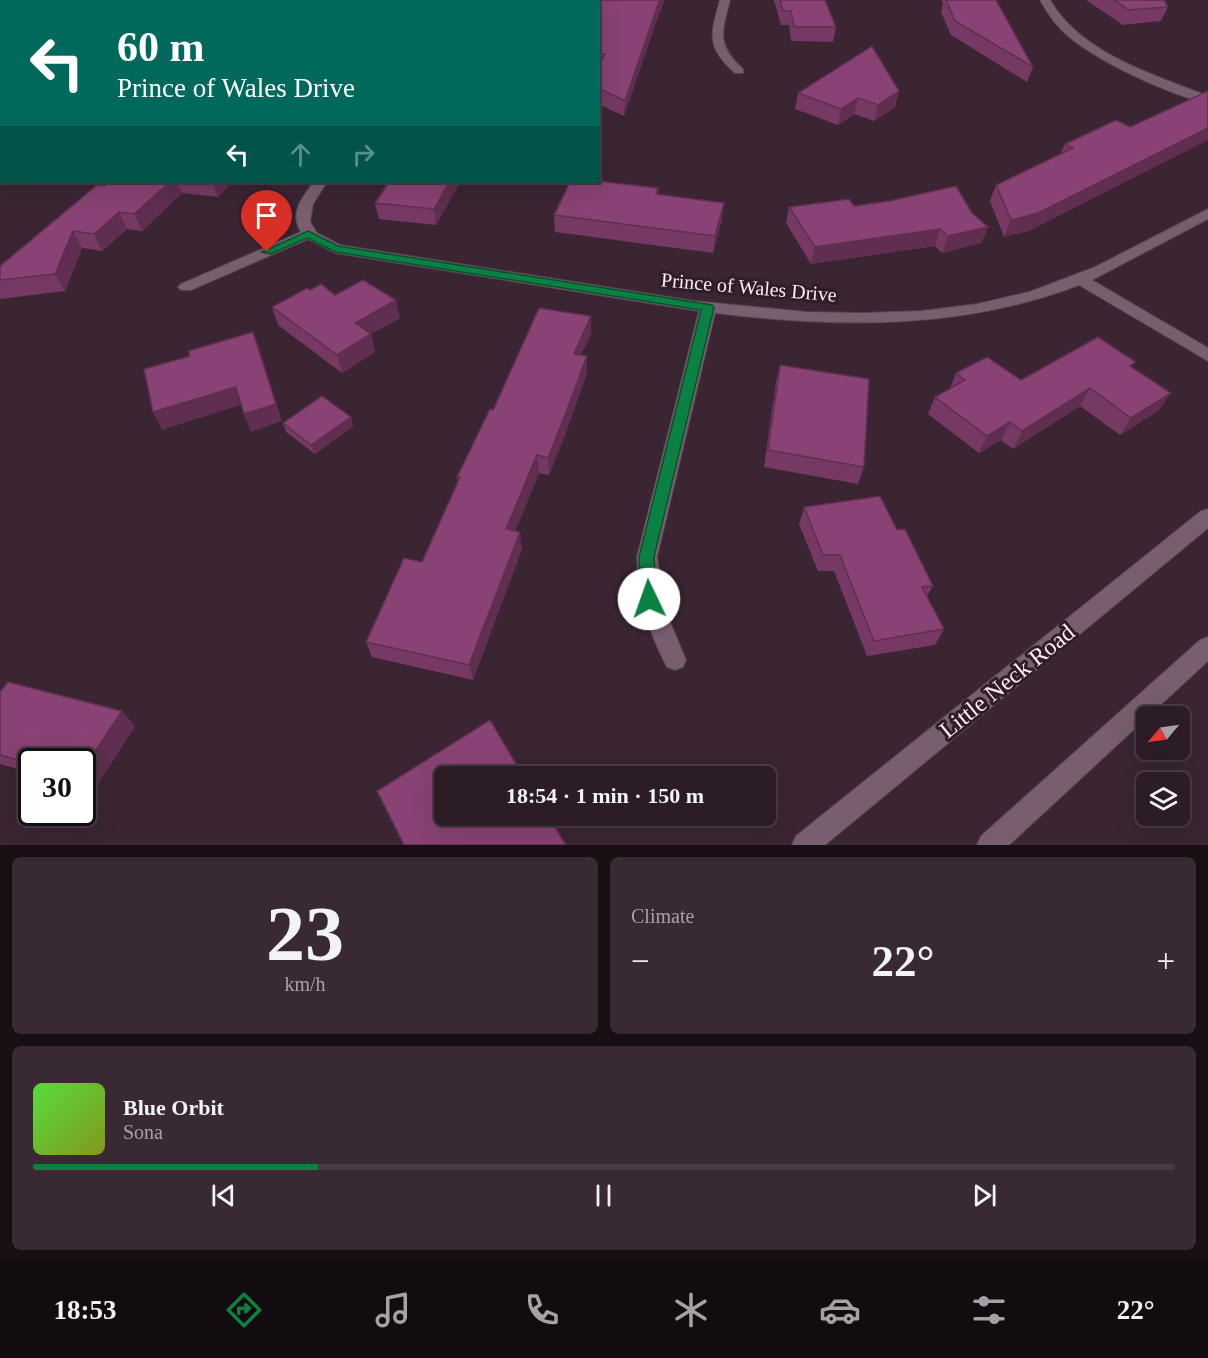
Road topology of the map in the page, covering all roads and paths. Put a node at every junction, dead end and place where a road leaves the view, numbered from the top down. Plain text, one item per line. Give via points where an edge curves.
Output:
1 (725, 0) edge
2 (1045, 0) edge
3 (739, 71) dead end
4 (1208, 100) edge
5 (319, 183) edge
6 (1208, 213) edge
7 (308, 234) junction
8 (1082, 280) junction
9 (186, 287) dead end
10 (708, 308) junction
11 (1208, 355) edge
12 (1208, 517) edge
13 (1208, 647) edge
14 (675, 660) dead end
15 (806, 845) edge
16 (990, 845) edge

1 - 3 street via 715,37 717,48
2 - 4 street via 1060,24 1096,50
5 - 7 street via 303,206 300,219
6 - 8 street, Prince of Wales Drive
7 - 9 street
7 - 10 street, Prince of Wales Drive via 336,249
8 - 10 street, Prince of Wales Drive via 1031,297 973,309 902,316 824,318
8 - 11 street
10 - 14 street via 647,557 649,599
12 - 15 street, Little Neck Road
13 - 16 street

